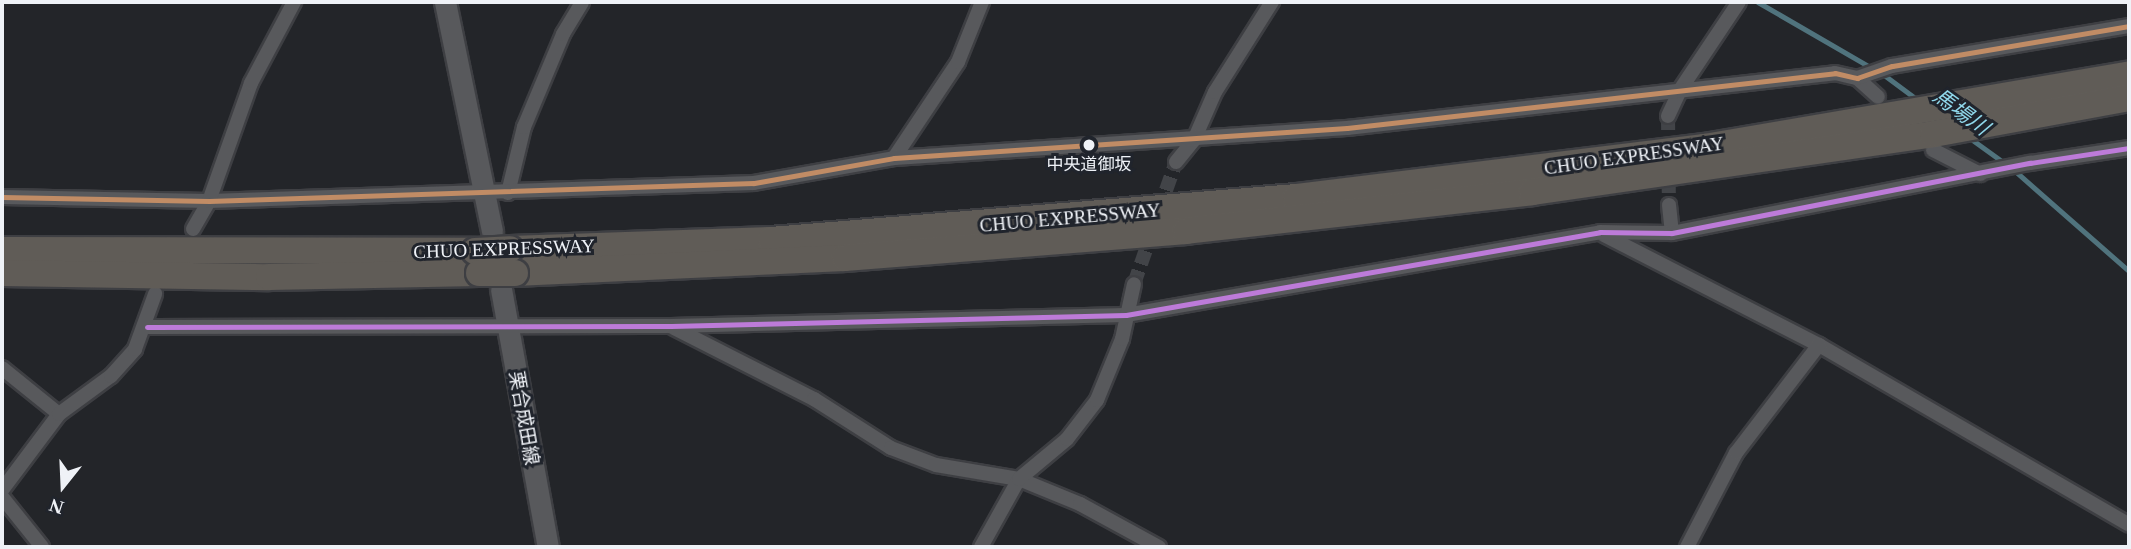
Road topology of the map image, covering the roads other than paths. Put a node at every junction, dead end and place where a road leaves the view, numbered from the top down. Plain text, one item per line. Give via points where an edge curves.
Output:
1 (294, 2) edge
2 (445, 2) edge
3 (582, 2) edge
4 (982, 2) edge
5 (1272, 2) edge
6 (1734, 3) edge
7 (2129, 26) edge
8 (2129, 74) edge
9 (1862, 76) junction
10 (1680, 90) junction
11 (1878, 96) dead end
12 (2129, 98) edge
13 (1668, 116) tunnel mouth
14 (1194, 139) junction
15 (1933, 142) junction
16 (2129, 148) edge
17 (894, 158) junction
18 (1176, 162) tunnel mouth
19 (1980, 174) junction
20 (482, 190) junction
21 (508, 193) junction
22 (2, 197) edge
23 (209, 201) junction
24 (1669, 205) tunnel mouth
25 (193, 229) dead end
26 (1600, 232) junction
27 (1672, 233) junction
28 (2, 250) edge
29 (495, 261) junction
30 (2, 273) edge
31 (1133, 284) tunnel mouth
32 (155, 294) dead end
33 (1126, 315) junction
34 (507, 324) junction
35 (671, 326) junction
36 (146, 327) junction
37 (1819, 345) junction
38 (2, 368) edge
39 (59, 414) junction
40 (1019, 478) junction
41 (2, 490) edge
42 (2, 497) edge
43 (2129, 525) edge
44 (42, 547) edge
45 (548, 547) edge
46 (981, 547) edge
47 (1160, 547) edge
48 (1687, 547) edge

1 - 23 street via 251,83
2 - 20 main road, 栗合成田線
3 - 21 street via 563,34 524,127
4 - 17 street via 958,62
5 - 14 street via 1215,92
6 - 10 street
7 - 9 street
8 - 29 highway, CHUO EXPRESSWAY via 1956,107 1556,167 1190,208
9 - 10 street via 1835,73
9 - 11 street
10 - 13 street
10 - 14 street via 1481,115
12 - 15 highway, CHUO EXPRESSWAY via 1979,126
14 - 17 street
14 - 18 street
15 - 19 street
15 - 29 highway, CHUO EXPRESSWAY via 1172,232 845,258
16 - 19 street
17 - 21 street via 754,183
19 - 27 street
20 - 21 street
20 - 23 street
20 - 29 main road, 栗合成田線
22 - 23 street
23 - 25 street
24 - 27 street
26 - 27 street
26 - 33 street
26 - 37 street
28 - 29 highway, CHUO EXPRESSWAY
29 - 30 highway, CHUO EXPRESSWAY via 269,277
29 - 34 main road, 栗合成田線
31 - 33 street
32 - 36 street
33 - 35 street
33 - 40 street via 1122,340 1097,400 1067,439
34 - 35 street
34 - 36 street
34 - 45 main road, 栗合成田線
35 - 40 street via 758,369 891,449 936,465
36 - 39 street via 135,349 111,376
37 - 43 street
37 - 48 street via 1736,453
38 - 39 street
39 - 41 street
40 - 46 street
40 - 47 street
42 - 44 street

